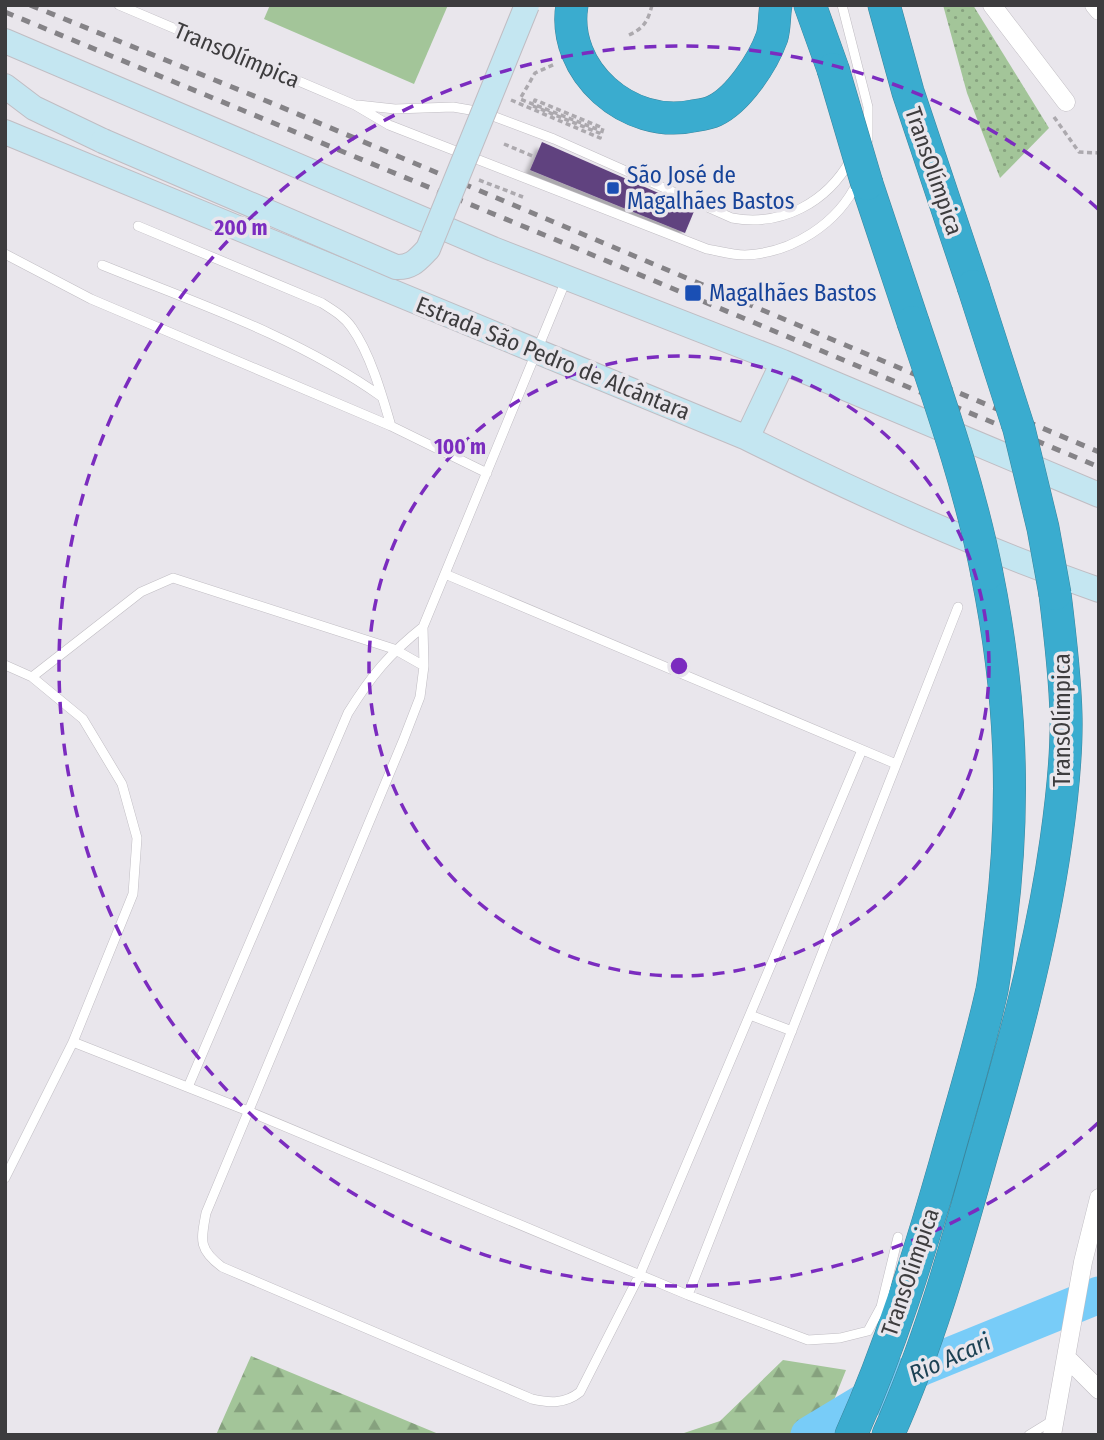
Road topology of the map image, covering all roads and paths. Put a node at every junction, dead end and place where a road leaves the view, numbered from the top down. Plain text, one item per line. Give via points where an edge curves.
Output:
1 (119, 5) edge
2 (527, 5) edge
3 (572, 5) edge
4 (652, 5) edge
5 (775, 5) edge
6 (810, 5) edge
7 (842, 5) edge
8 (884, 5) edge
9 (992, 5) edge
10 (1094, 5) edge
11 (1099, 11) edge
12 (629, 35) dead end
13 (5, 41) edge
14 (561, 61) dead end
15 (5, 86) edge
16 (491, 92) junction
17 (1066, 102) dead end
18 (5, 103) edge
19 (355, 105) junction
20 (868, 107) junction
21 (34, 108) junction
22 (5, 132) edge
23 (504, 144) dead end
24 (535, 157) dead end
25 (479, 180) dead end
26 (523, 198) dead end
27 (138, 226) dead end
28 (5, 254) edge
29 (102, 265) dead end
30 (567, 279) junction
31 (537, 352) junction
32 (783, 362) junction
33 (383, 398) junction
34 (391, 426) junction
35 (747, 438) junction
36 (487, 473) junction
37 (1099, 495) edge
38 (445, 574) junction
39 (1099, 590) edge
40 (958, 607) dead end
41 (423, 627) junction
42 (394, 649) junction
43 (5, 665) edge
44 (424, 666) junction
45 (32, 677) junction
46 (862, 750) junction
47 (897, 764) junction
48 (750, 1015) junction
49 (792, 1031) junction
50 (73, 1042) junction
51 (188, 1087) junction
52 (248, 1111) junction
53 (5, 1178) edge
54 (1099, 1198) edge
55 (1094, 1231) edge
56 (898, 1237) dead end
57 (640, 1274) junction
58 (688, 1295) junction
59 (1066, 1357) junction
60 (1099, 1390) edge
61 (1054, 1426) edge
62 (851, 1435) edge
63 (888, 1435) edge
64 (1029, 1435) edge

1 - 19 lane, TransOlímpica
2 - 16 street, bridge
3 - 5 highway via 576,53 591,76 609,96 663,119 714,111 737,92 758,68 772,35
4 - 12 path via 644,26
6 - 62 highway, TransOlímpica, bridge via 952,436 980,537 1008,714 1007,869 992,988 930,1218
7 - 20 lane, TransOlímpica
8 - 63 highway, TransOlímpica, bridge via 908,92 1019,429 1055,594 1066,717 1062,796 1031,973 942,1296
9 - 17 street
10 - 11 street
13 - 30 street
14 - 16 path, bridge via 535,73 520,99 599,130 598,133 533,106 536,100 603,128 600,138
15 - 21 street
16 - 21 street, bridge via 428,249 404,268
18 - 21 street
19 - 20 lane, TransOlímpica via 482,112 732,218 752,222 797,211 836,181 850,161
19 - 20 lane, TransOlímpica via 389,125 667,234 707,249 743,255 774,251 804,239 849,199 867,143
22 - 31 street, Estrada São Pedro de Alcântara
23 - 24 path
25 - 26 path
27 - 33 lane via 339,313 359,340
28 - 34 lane via 91,299
29 - 33 lane via 293,342
30 - 31 lane
30 - 32 street
31 - 35 street, Estrada São Pedro de Alcântara
31 - 36 lane
32 - 35 street
32 - 37 street
33 - 34 lane
34 - 36 lane
35 - 39 street, Estrada São Pedro de Alcântara via 1022,563
36 - 38 lane
38 - 41 lane
38 - 46 lane
40 - 47 lane
41 - 42 lane
41 - 44 lane
42 - 44 lane
42 - 45 lane via 173,578 141,592
42 - 51 lane via 348,713
43 - 45 lane
44 - 52 lane via 420,697 403,741
45 - 50 lane via 83,719 122,784 137,838 134,894
46 - 47 lane
46 - 48 lane
47 - 49 lane
48 - 49 lane
48 - 57 lane
49 - 58 lane
50 - 51 lane
50 - 53 lane
51 - 52 lane
52 - 57 lane
52 - 57 lane via 206,1213 201,1239 207,1256 222,1267 532,1399 559,1402 580,1392
54 - 55 street
55 - 59 street via 1083,1262
56 - 58 lane via 881,1307 868,1331 808,1340
57 - 58 lane
59 - 60 street
59 - 61 street
61 - 64 lane

